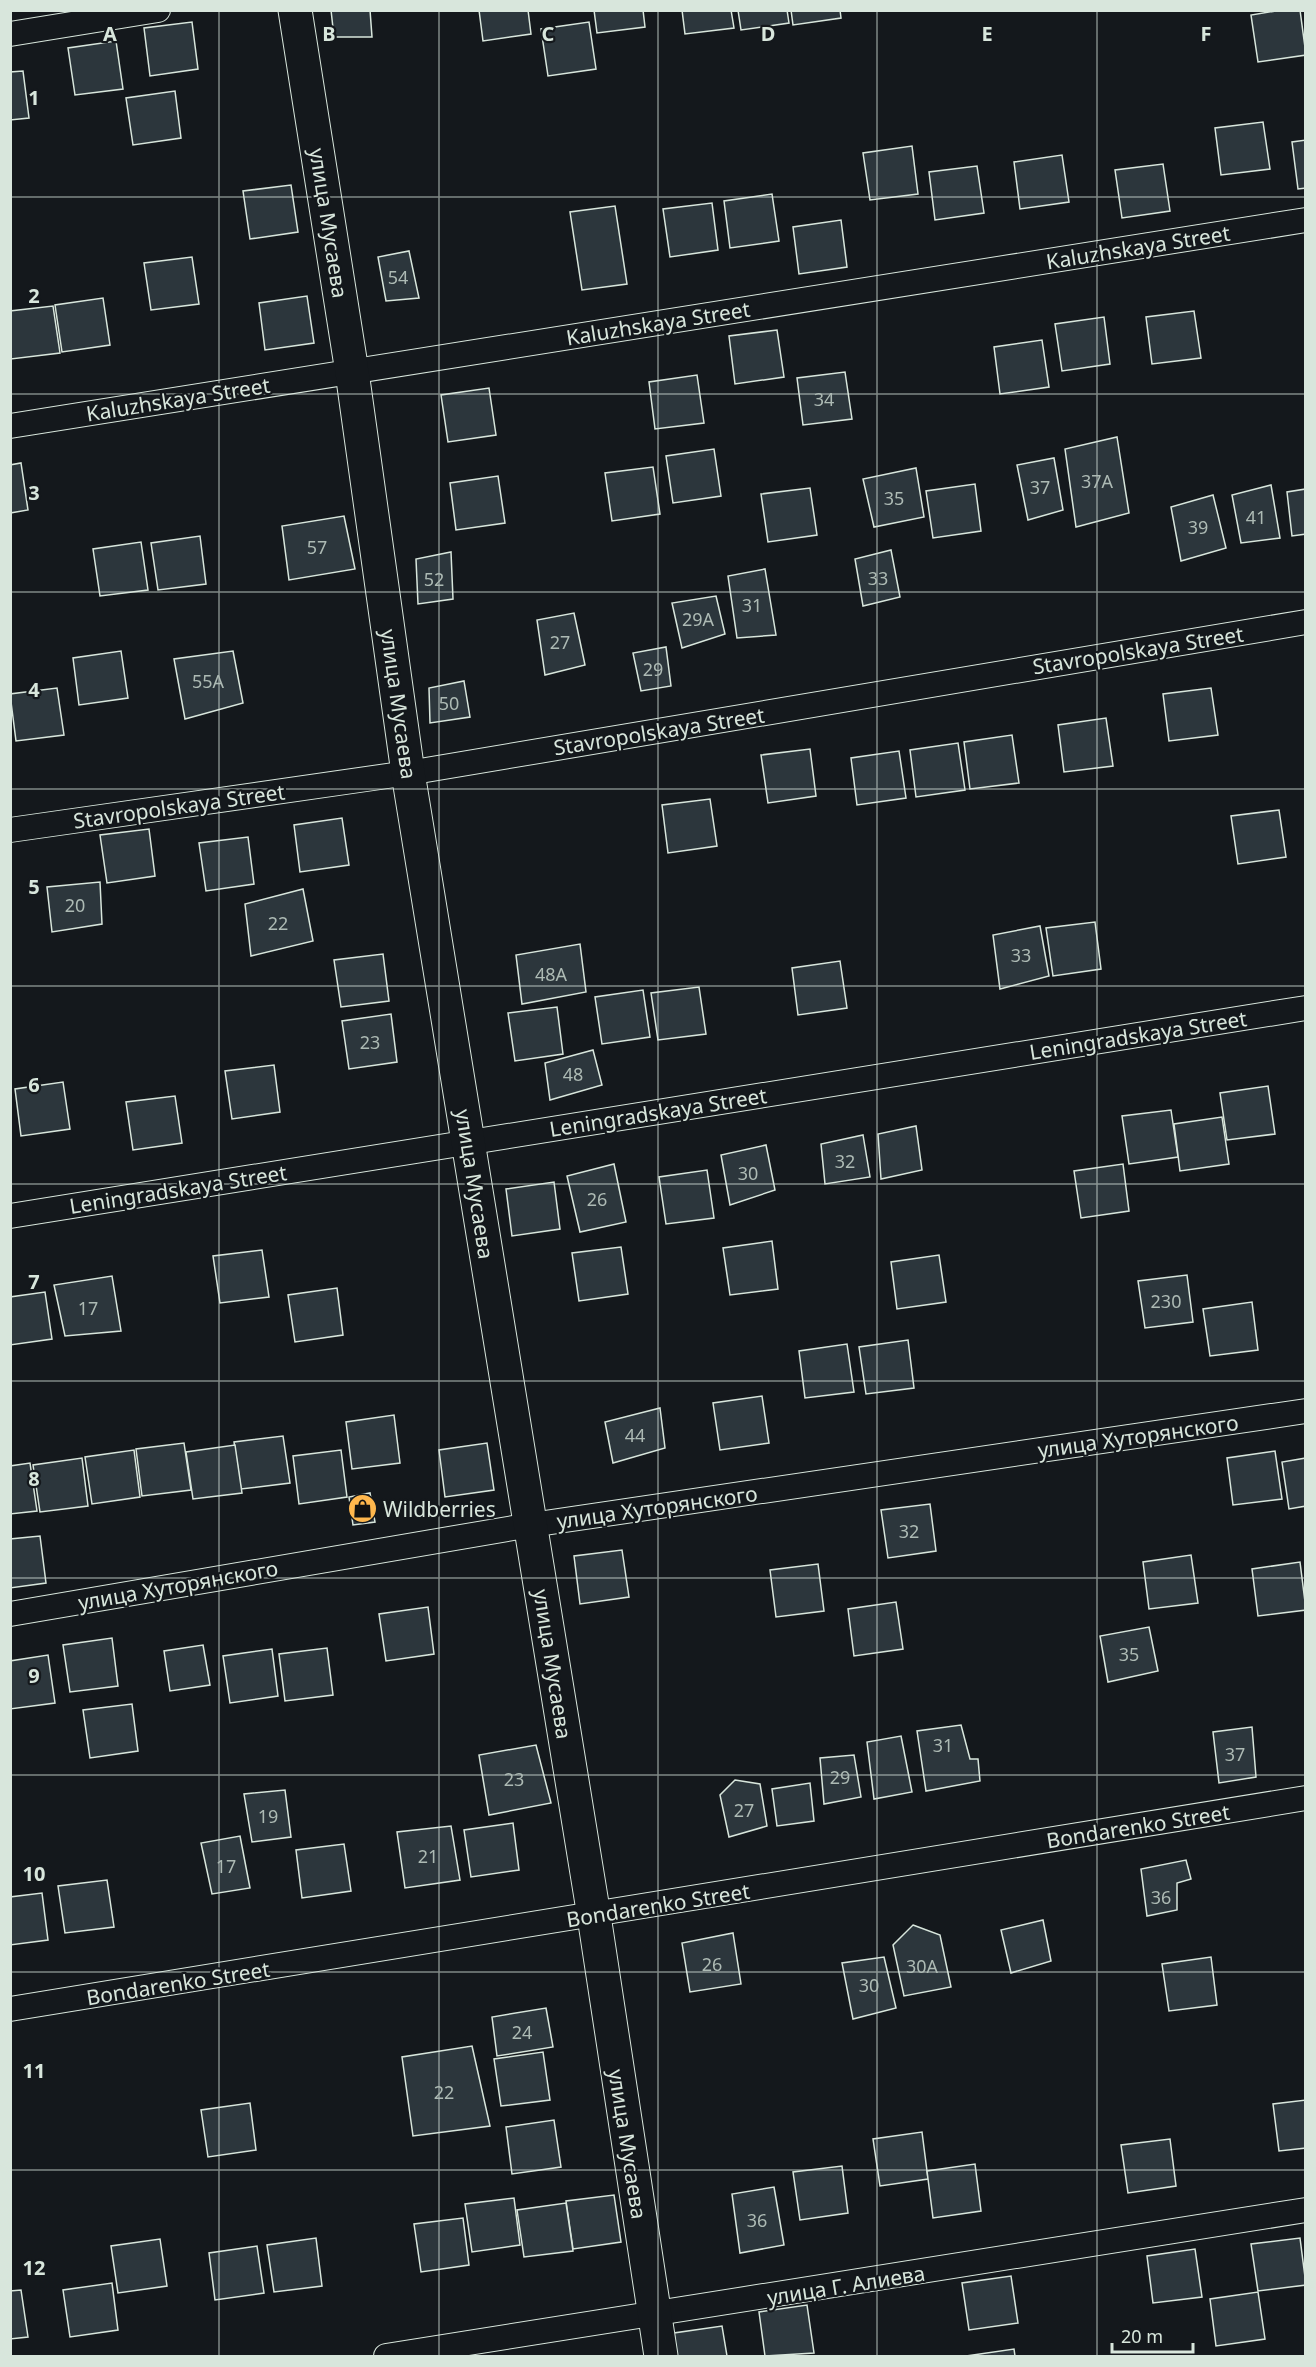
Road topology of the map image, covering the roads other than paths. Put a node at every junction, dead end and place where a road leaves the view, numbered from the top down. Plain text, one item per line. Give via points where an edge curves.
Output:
1 (158, 10) edge
2 (295, 10) edge
3 (10, 34) edge
4 (1305, 220) edge
5 (352, 372) junction
6 (10, 426) edge
7 (1305, 622) edge
8 (408, 773) junction
9 (10, 830) edge
10 (1305, 1008) edge
11 (468, 1143) junction
12 (10, 1216) edge
13 (1305, 1411) edge
14 (531, 1525) junction
15 (10, 1614) edge
16 (1305, 1798) edge
17 (594, 1916) junction
18 (10, 2009) edge
19 (1305, 2211) edge
20 (654, 2315) junction
21 (386, 2356) edge
22 (661, 2356) edge

1 - 3 street
2 - 5 street, улица Мусаева
4 - 5 street, Kaluzhskaya Street
5 - 6 street, Kaluzhskaya Street
5 - 8 street, улица Мусаева
7 - 8 street, Stavropolskaya Street
8 - 9 street, Stavropolskaya Street
8 - 11 street, улица Мусаева
10 - 11 street, Leningradskaya Street
11 - 12 street, Leningradskaya Street
11 - 14 street, улица Мусаева
13 - 14 street, улица Хуторянского
14 - 15 street, улица Хуторянского
14 - 17 street, улица Мусаева
16 - 17 street, Bondarenko Street
17 - 18 street, Bondarenko Street
17 - 20 street, улица Мусаева
19 - 20 street, улица Г. Алиева
20 - 21 street, улица Г. Алиева
20 - 22 street, улица Мусаева

